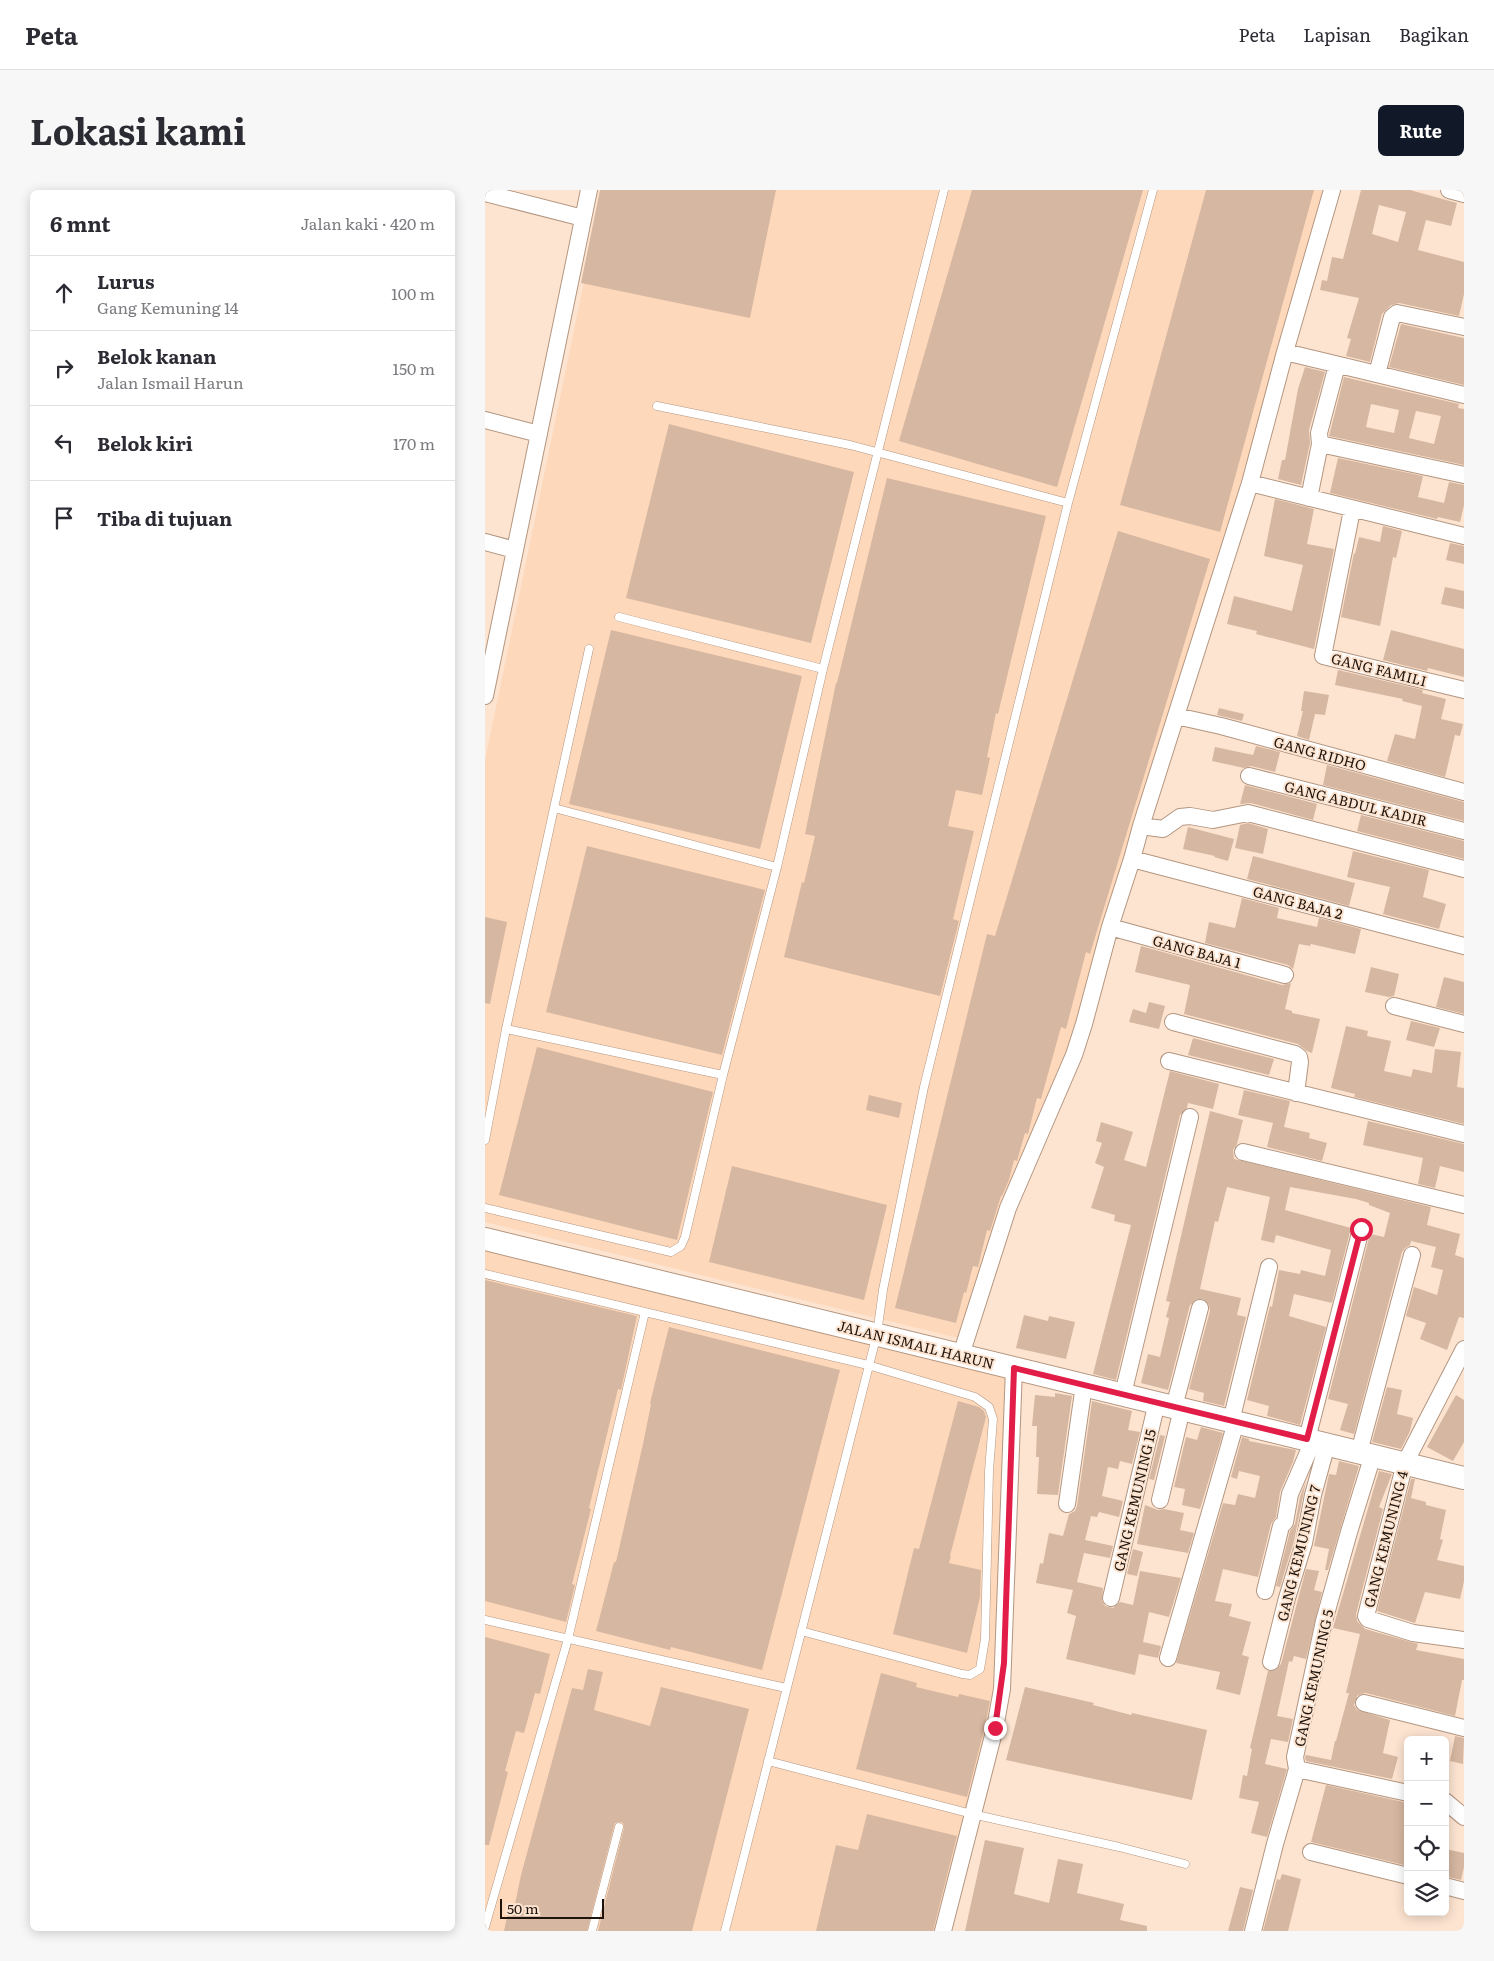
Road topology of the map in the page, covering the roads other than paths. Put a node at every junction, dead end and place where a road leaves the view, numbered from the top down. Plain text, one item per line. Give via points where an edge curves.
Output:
1 (589, 190) edge
2 (944, 190) edge
3 (1153, 190) edge
4 (1332, 190) edge
5 (1449, 190) edge
6 (485, 193) edge
7 (1464, 194) edge
8 (583, 218) junction
9 (1464, 327) edge
10 (1285, 352) junction
11 (1337, 366) junction
12 (1377, 374) junction
13 (1464, 395) edge
14 (657, 406) dead end
15 (485, 420) edge
16 (539, 434) junction
17 (1320, 444) junction
18 (879, 452) junction
19 (1464, 475) edge
20 (1250, 483) junction
21 (1309, 498) junction
22 (1069, 503) junction
23 (1352, 510) junction
24 (1464, 536) edge
25 (485, 542) edge
26 (515, 550) junction
27 (619, 617) dead end
28 (589, 649) dead end
29 (823, 669) junction
30 (1464, 690) edge
31 (485, 696) edge
32 (1190, 720) junction
33 (1249, 776) dead end
34 (1464, 792) edge
35 (554, 808) junction
36 (1152, 827) junction
37 (1464, 831) edge
38 (1132, 859) junction
39 (777, 866) junction
40 (1464, 869) edge
41 (1110, 927) junction
42 (1464, 946) edge
43 (1285, 975) dead end
44 (1394, 1006) dead end
45 (1173, 1022) dead end
46 (1464, 1024) edge
47 (506, 1029) junction
48 (1169, 1061) dead end
49 (723, 1075) junction
50 (1296, 1093) junction
51 (1190, 1117) dead end
52 (1464, 1134) edge
53 (485, 1140) edge
54 (1243, 1152) dead end
55 (1464, 1205) edge
56 (485, 1208) edge
57 (1361, 1229) dead end
58 (485, 1238) edge
59 (1412, 1254) dead end
60 (1269, 1267) dead end
61 (485, 1274) edge
62 (1200, 1308) dead end
63 (645, 1312) junction
64 (877, 1334) junction
65 (1464, 1349) edge
66 (961, 1355) junction
67 (868, 1365) junction
68 (1014, 1368) junction
69 (1085, 1386) junction
70 (1123, 1394) junction
71 (1171, 1406) junction
72 (1233, 1421) junction
73 (1315, 1441) junction
74 (1366, 1454) junction
75 (1405, 1463) junction
76 (1464, 1478) edge
77 (1159, 1500) dead end
78 (1067, 1504) dead end
79 (1265, 1591) dead end
80 (1111, 1598) dead end
81 (485, 1620) edge
82 (801, 1632) junction
83 (568, 1639) junction
84 (1464, 1640) edge
85 (1168, 1658) dead end
86 (1271, 1662) dead end
87 (787, 1688) junction
88 (1364, 1703) dead end
89 (1464, 1728) edge
90 (768, 1761) junction
91 (1297, 1769) junction
92 (1404, 1792) edge
93 (1449, 1805) edge
94 (972, 1814) junction
95 (1464, 1817) edge
96 (619, 1827) dead end
97 (1311, 1852) dead end
98 (1185, 1864) dead end
99 (1404, 1875) edge
100 (1449, 1887) edge
101 (1464, 1891) edge
102 (485, 1928) edge
103 (592, 1931) edge
104 (725, 1931) edge
105 (943, 1931) edge
106 (1253, 1931) edge

1 - 8 street
2 - 18 lane
3 - 22 lane
4 - 10 street
5 - 7 street
6 - 8 street
8 - 16 street
9 - 12 street via 1397,313 1392,317
10 - 11 street
10 - 20 street
11 - 12 street
11 - 17 street via 1319,434
12 - 13 street
14 - 18 lane
15 - 16 street
16 - 26 street
17 - 19 street
17 - 21 street
18 - 22 lane
18 - 29 lane
20 - 21 street
20 - 32 street
21 - 23 street
22 - 64 lane via 924,1087
23 - 24 street
23 - 30 street, GANG FAMILI via 1323,656
25 - 26 street
26 - 31 street
27 - 29 lane
28 - 35 lane
29 - 39 lane
32 - 34 street, GANG RIDHO
32 - 36 street
33 - 37 street, GANG ABDUL KADIR
35 - 39 lane
35 - 47 lane
36 - 38 street
36 - 40 street via 1180,817 1221,820 1248,813
38 - 41 street
38 - 42 street, GANG BAJA 2
39 - 49 lane
41 - 43 street, GANG BAJA 1
41 - 66 street via 1074,1055 1008,1208
44 - 46 street
45 - 50 street via 1295,1054 1300,1062
47 - 49 lane
47 - 53 lane
48 - 50 street
49 - 56 lane via 685,1237 681,1246 671,1252
50 - 52 street
51 - 70 street
54 - 55 street
57 - 73 street
58 - 64 street, JALAN ISMAIL HARUN
59 - 74 street, GANG KEMUNING 5
60 - 72 street
61 - 63 lane
62 - 71 street
63 - 67 lane
63 - 83 lane
64 - 66 street, JALAN ISMAIL HARUN
64 - 67 lane
65 - 75 street, GANG KEMUNING 4
66 - 68 street, JALAN ISMAIL HARUN
67 - 82 lane
67 - 82 lane via 975,1397 983,1401 992,1413 985,1639 980,1669 970,1675 962,1674
68 - 69 street, JALAN ISMAIL HARUN
68 - 94 street via 1002,1689
69 - 70 street, JALAN ISMAIL HARUN
69 - 78 street
70 - 71 street, JALAN ISMAIL HARUN
71 - 72 street, JALAN ISMAIL HARUN
71 - 77 street
71 - 80 street, GANG KEMUNING 15
72 - 73 street, JALAN ISMAIL HARUN
72 - 85 street
73 - 74 street, JALAN ISMAIL HARUN
73 - 79 street via 1290,1494
73 - 86 street, GANG KEMUNING 7 via 1313,1495 1304,1543
74 - 75 street, JALAN ISMAIL HARUN
74 - 91 street, GANG KEMUNING 5 via 1349,1532 1324,1621 1295,1757
75 - 76 street, JALAN ISMAIL HARUN
75 - 84 street, GANG KEMUNING 4 via 1366,1616 1413,1633
81 - 83 lane
82 - 87 lane
83 - 87 lane
83 - 102 lane
87 - 90 lane
88 - 89 street
90 - 94 lane
90 - 104 lane
91 - 92 street
91 - 106 street, GANG KEMUNING 5
93 - 95 street
94 - 98 lane
94 - 105 street
96 - 103 lane
97 - 99 street
100 - 101 street

